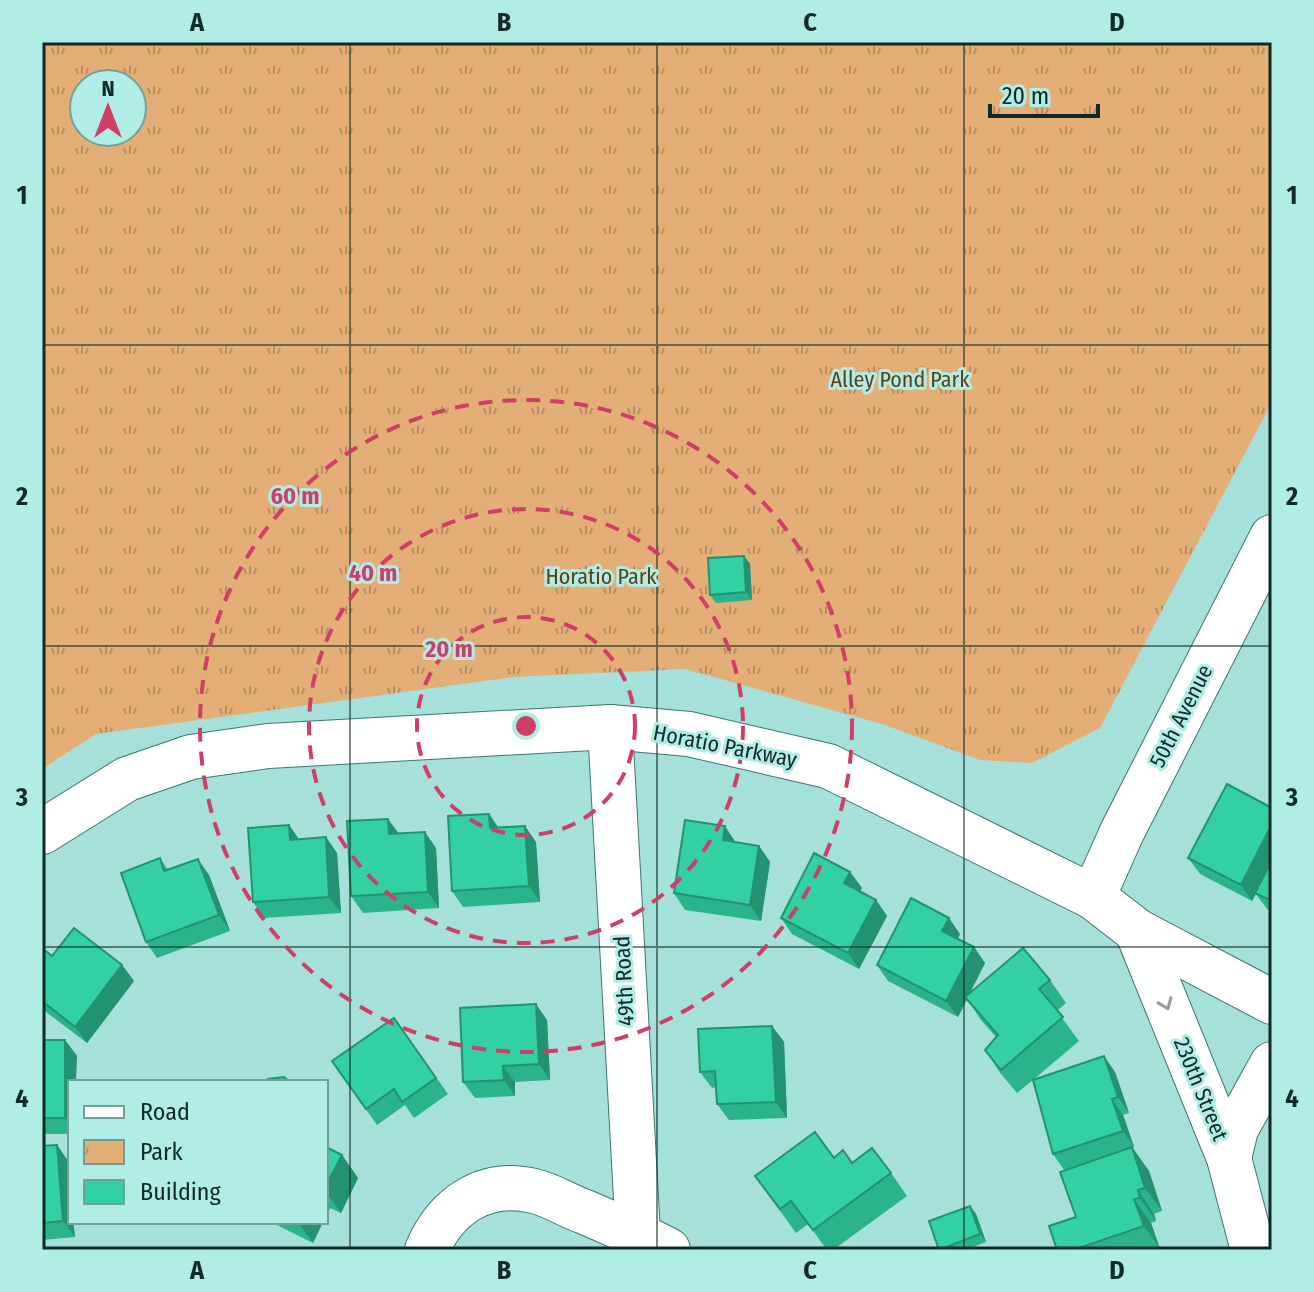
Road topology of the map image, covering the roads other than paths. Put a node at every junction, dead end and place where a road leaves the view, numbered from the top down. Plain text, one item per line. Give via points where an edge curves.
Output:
1 (1272, 537) edge
2 (610, 727) junction
3 (42, 832) edge
4 (1093, 897) junction
5 (1137, 931) junction
6 (1272, 1002) edge
7 (1272, 1064) edge
8 (1229, 1158) junction
9 (653, 1242) edge
10 (427, 1250) edge
11 (1253, 1250) edge

1 - 4 street, 50th Avenue
2 - 3 street, Horatio Parkway via 268,746 191,757 127,779
2 - 4 street, Horatio Parkway via 689,734 828,766
2 - 9 street, 49th Road
4 - 5 street, Horatio Parkway
5 - 6 street, Horatio Parkway
5 -> 8 street, 230th Street
7 - 8 street via 1236,1129
8 - 11 street, 230th Street
9 - 10 street, 49th Road via 533,1191 493,1189 452,1210

